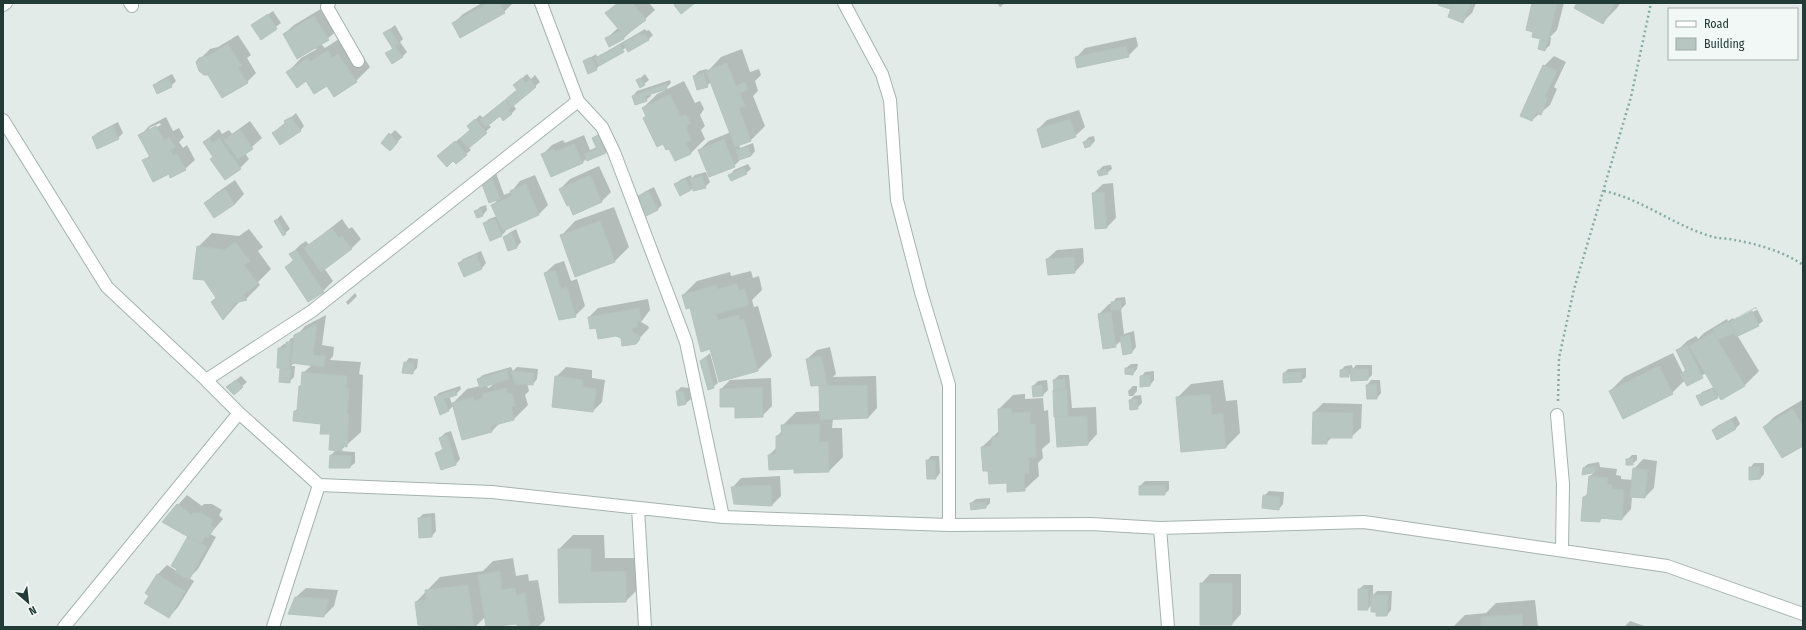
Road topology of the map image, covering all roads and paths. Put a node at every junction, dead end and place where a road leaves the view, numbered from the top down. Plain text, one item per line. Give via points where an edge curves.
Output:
1 (6, 3) edge
2 (329, 3) edge
3 (541, 3) edge
4 (844, 3) edge
5 (1651, 3) edge
6 (3, 5) edge
7 (358, 61) dead end
8 (578, 101) junction
9 (3, 120) edge
10 (1604, 191) junction
11 (1803, 265) edge
12 (206, 380) junction
13 (238, 413) junction
14 (1557, 415) joint
15 (319, 486) junction
16 (638, 508) junction
17 (723, 517) junction
18 (949, 525) junction
19 (1160, 528) junction
20 (1562, 550) junction
21 (1803, 614) edge
22 (64, 627) edge
23 (273, 627) edge
24 (645, 627) edge
25 (1168, 627) edge

1 - 6 street
2 - 7 street via 327,7
3 - 8 street
4 - 18 street via 882,74 890,100 897,200 948,385
5 - 10 path via 1631,97
8 - 12 street via 312,311
8 - 17 street via 602,127 614,152 686,342
9 - 12 street via 107,287
10 - 11 path via 1652,208 1712,237 1764,248
10 - 14 path via 1574,288 1562,343
12 - 13 street
13 - 15 street
13 - 22 street
14 - 20 street via 1563,484
15 - 16 street via 492,492
15 - 23 street
16 - 17 street
16 - 24 street
17 - 18 street
18 - 19 street via 1091,524
19 - 20 street via 1364,522
19 - 25 street
20 - 21 street via 1666,566

